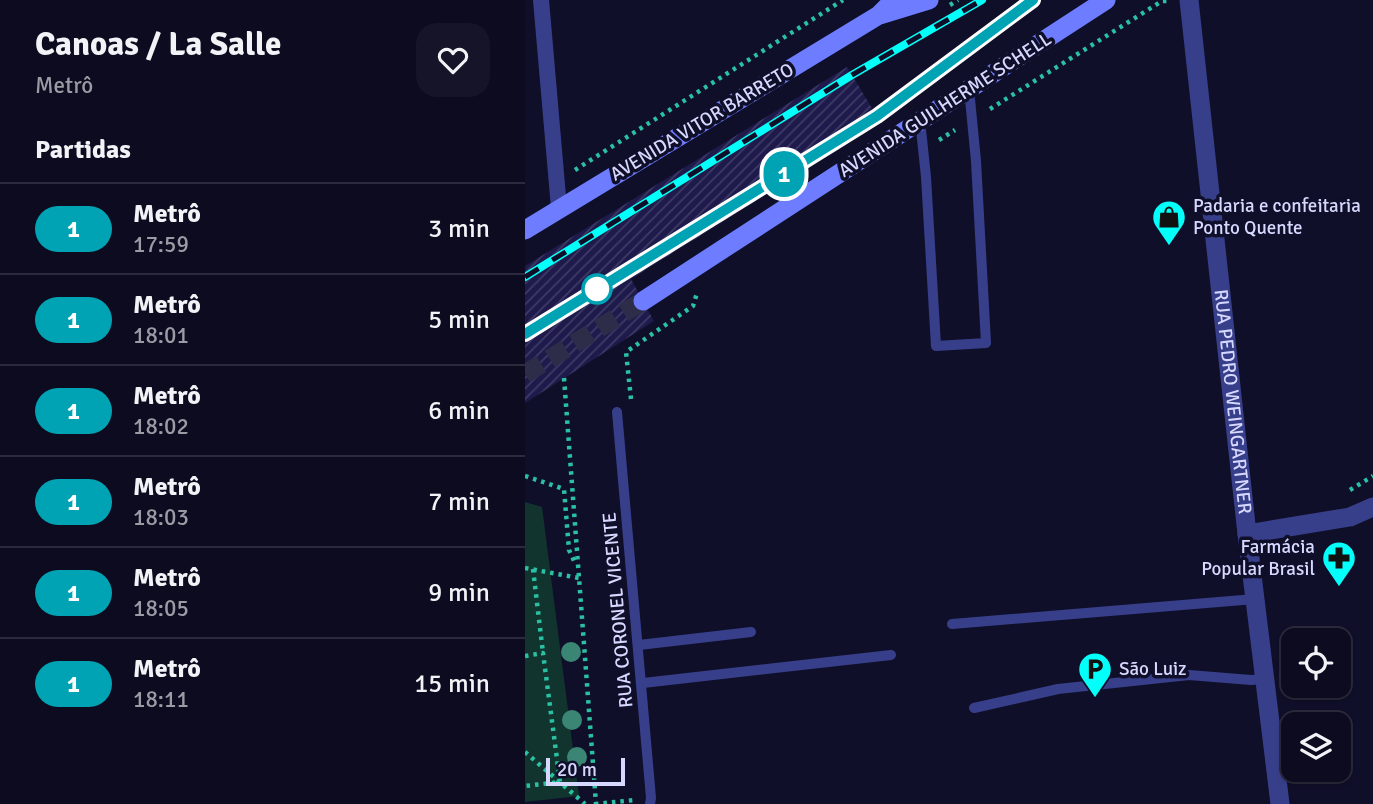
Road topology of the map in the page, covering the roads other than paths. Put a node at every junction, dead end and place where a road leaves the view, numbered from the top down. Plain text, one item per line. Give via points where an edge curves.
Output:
1 (541, 0) edge
2 (894, 0) edge
3 (929, 0) edge
4 (1106, 0) edge
5 (1182, 2) edge
6 (879, 15) junction
7 (969, 89) junction
8 (921, 120) junction
9 (559, 208) junction
10 (525, 230) edge
11 (643, 301) tunnel mouth
12 (617, 412) dead end
13 (1373, 507) edge
14 (1247, 534) junction
15 (1255, 599) junction
16 (952, 624) dead end
17 (751, 632) dead end
18 (639, 645) junction
19 (891, 655) dead end
20 (1265, 679) junction
21 (643, 683) junction
22 (974, 708) dead end
23 (650, 804) edge
24 (1280, 804) edge

1 - 9 street
2 - 6 main road
3 - 6 main road
4 - 7 main road, AVENIDA GUILHERME SCHELL
5 - 14 street, RUA PEDRO WEINGARTNER
6 - 9 main road, AVENIDA VITOR BARRETO
7 - 8 main road, AVENIDA GUILHERME SCHELL
7 - 8 lane via 986,343 936,346
8 - 11 main road, AVENIDA GUILHERME SCHELL
9 - 10 main road, AVENIDA VITOR BARRETO
12 - 18 lane, RUA CORONEL VICENTE
13 - 14 street via 1339,519
14 - 15 street, RUA PEDRO WEINGARTNER
15 - 16 lane
15 - 20 street, RUA PEDRO WEINGARTNER
17 - 18 lane
18 - 21 lane, RUA CORONEL VICENTE
19 - 21 lane
20 - 22 lane via 1189,675 1058,689
20 - 24 street, RUA PEDRO WEINGARTNER
21 - 23 lane, RUA CORONEL VICENTE

